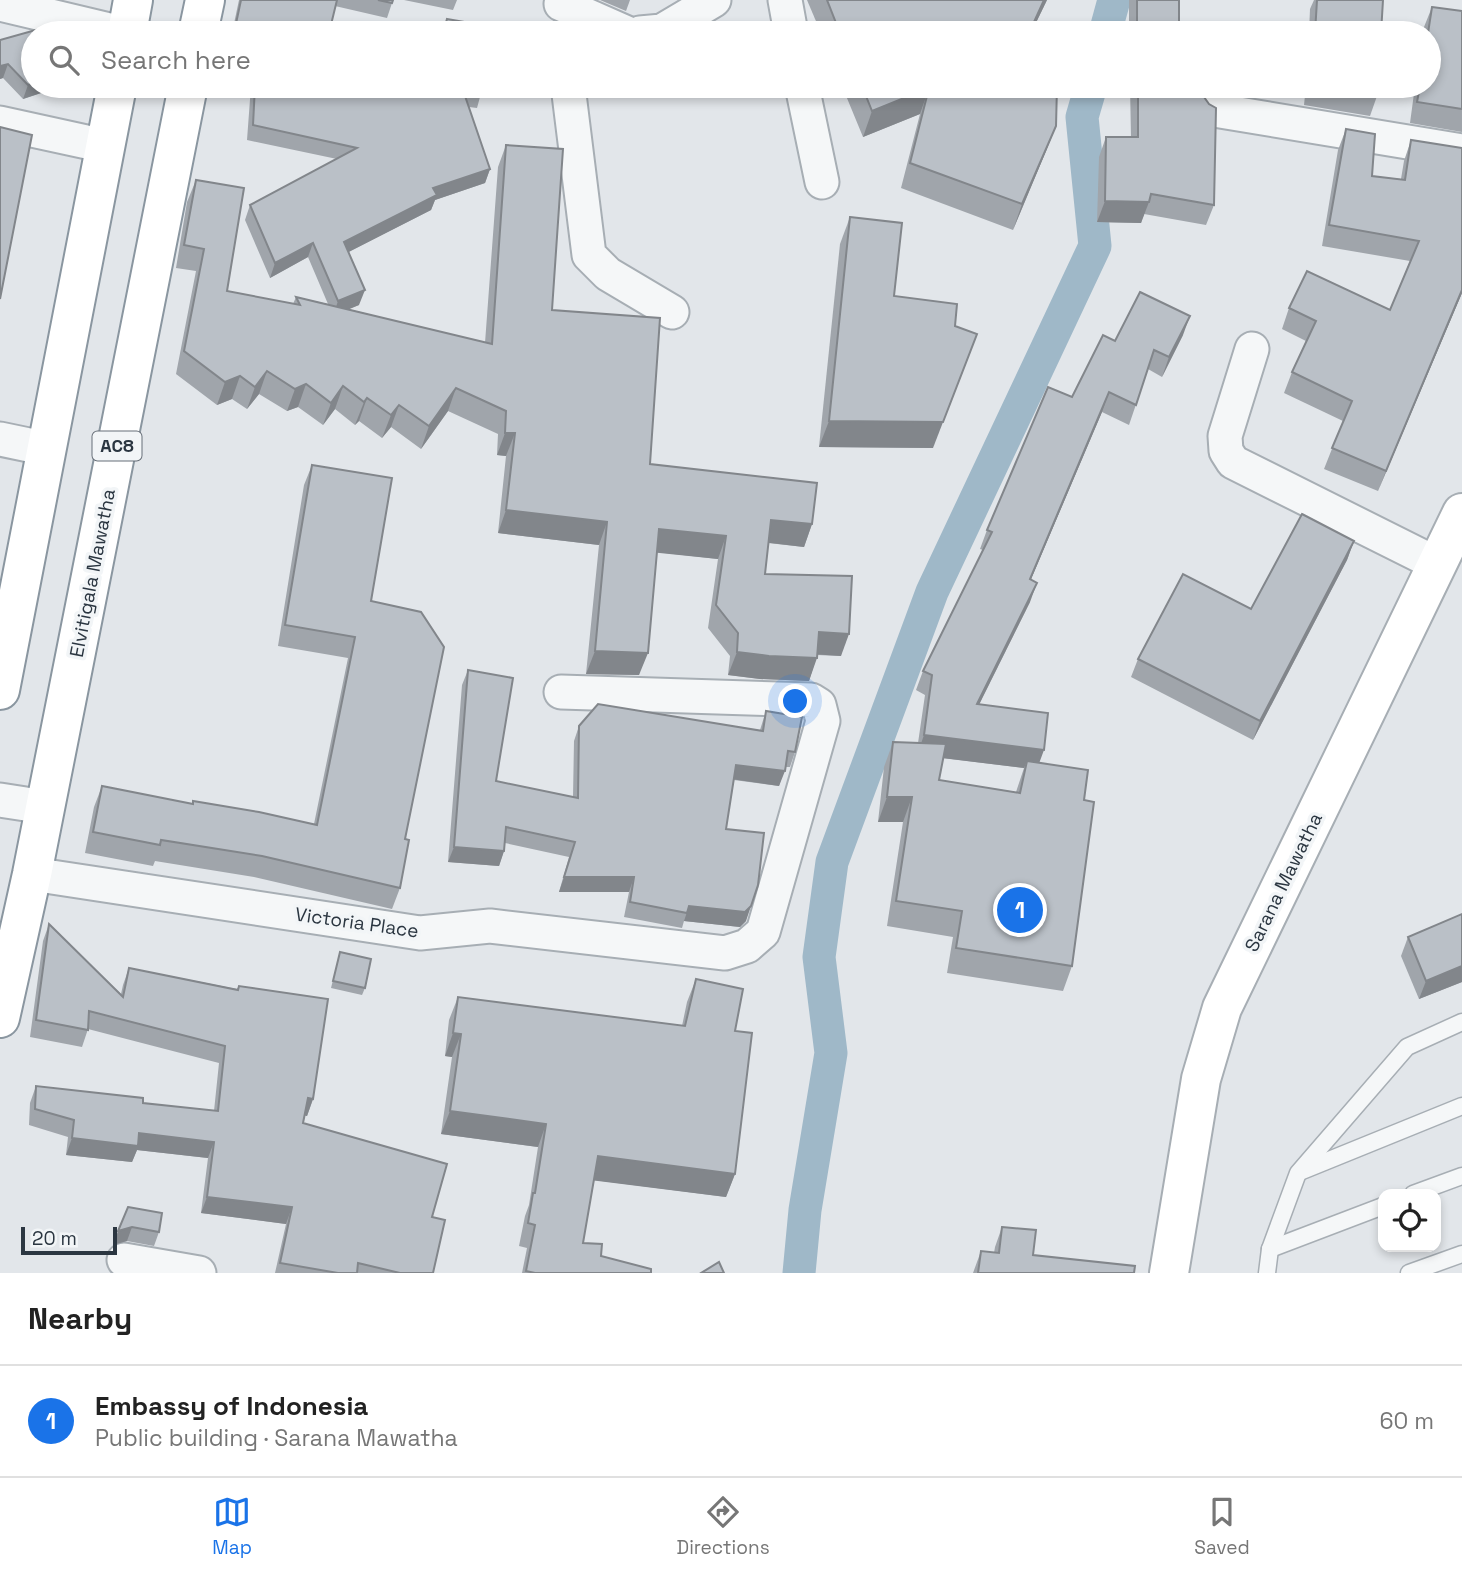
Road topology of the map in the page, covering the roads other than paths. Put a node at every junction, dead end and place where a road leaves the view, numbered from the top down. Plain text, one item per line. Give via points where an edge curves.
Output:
1 (133, 0) edge
2 (205, 0) edge
3 (714, 0) edge
4 (785, 0) edge
5 (0, 4) edge
6 (560, 13) edge
7 (73, 21) edge
8 (127, 21) edge
9 (201, 21) edge
10 (587, 21) edge
11 (679, 21) edge
12 (789, 21) edge
13 (115, 98) edge
14 (186, 98) edge
15 (569, 98) edge
16 (804, 98) edge
17 (1214, 110) edge
18 (0, 123) edge
19 (105, 146) junction
20 (1462, 151) edge
21 (822, 182) dead end
22 (672, 312) dead end
23 (1252, 349) dead end
24 (0, 439) edge
25 (48, 449) junction
26 (1462, 513) edge
27 (1437, 564) junction
28 (0, 690) edge
29 (561, 692) dead end
30 (0, 800) edge
31 (45, 807) junction
32 (32, 874) junction
33 (0, 1018) edge
34 (1462, 1022) edge
35 (1462, 1106) edge
36 (1298, 1173) junction
37 (1462, 1176) edge
38 (1427, 1189) edge
39 (1378, 1208) edge
40 (1270, 1249) junction
41 (1462, 1254) edge
42 (124, 1261) dead end
43 (199, 1273) edge
44 (1169, 1273) edge
45 (1267, 1273) edge
46 (1409, 1273) edge

1 - 8 main road
2 - 9 main road
3 - 11 street
4 - 12 street
5 - 7 street
6 - 10 street
13 - 19 main road
14 - 31 main road, Elvitigala Mawatha / AC8
15 - 22 street via 589,255 608,274
16 - 21 street
17 - 20 street
18 - 19 street
19 - 25 main road
23 - 27 street via 1225,436 1233,462
24 - 25 street
25 - 28 main road
26 - 27 main road, Sarana Mawatha
27 - 44 main road, Sarana Mawatha via 1222,1008 1201,1079
29 - 32 street, Victoria Place via 811,700 819,705 823,721 763,932 747,946 725,953 490,926 421,933
30 - 31 street
31 - 32 main road, Elvitigala Mawatha / AC8
32 - 33 main road, Elvitigala Mawatha / AC8
34 - 36 lane via 1407,1046
35 - 36 lane
36 - 40 lane
37 - 38 lane
39 - 40 lane
40 - 45 lane
41 - 46 lane
42 - 43 street

